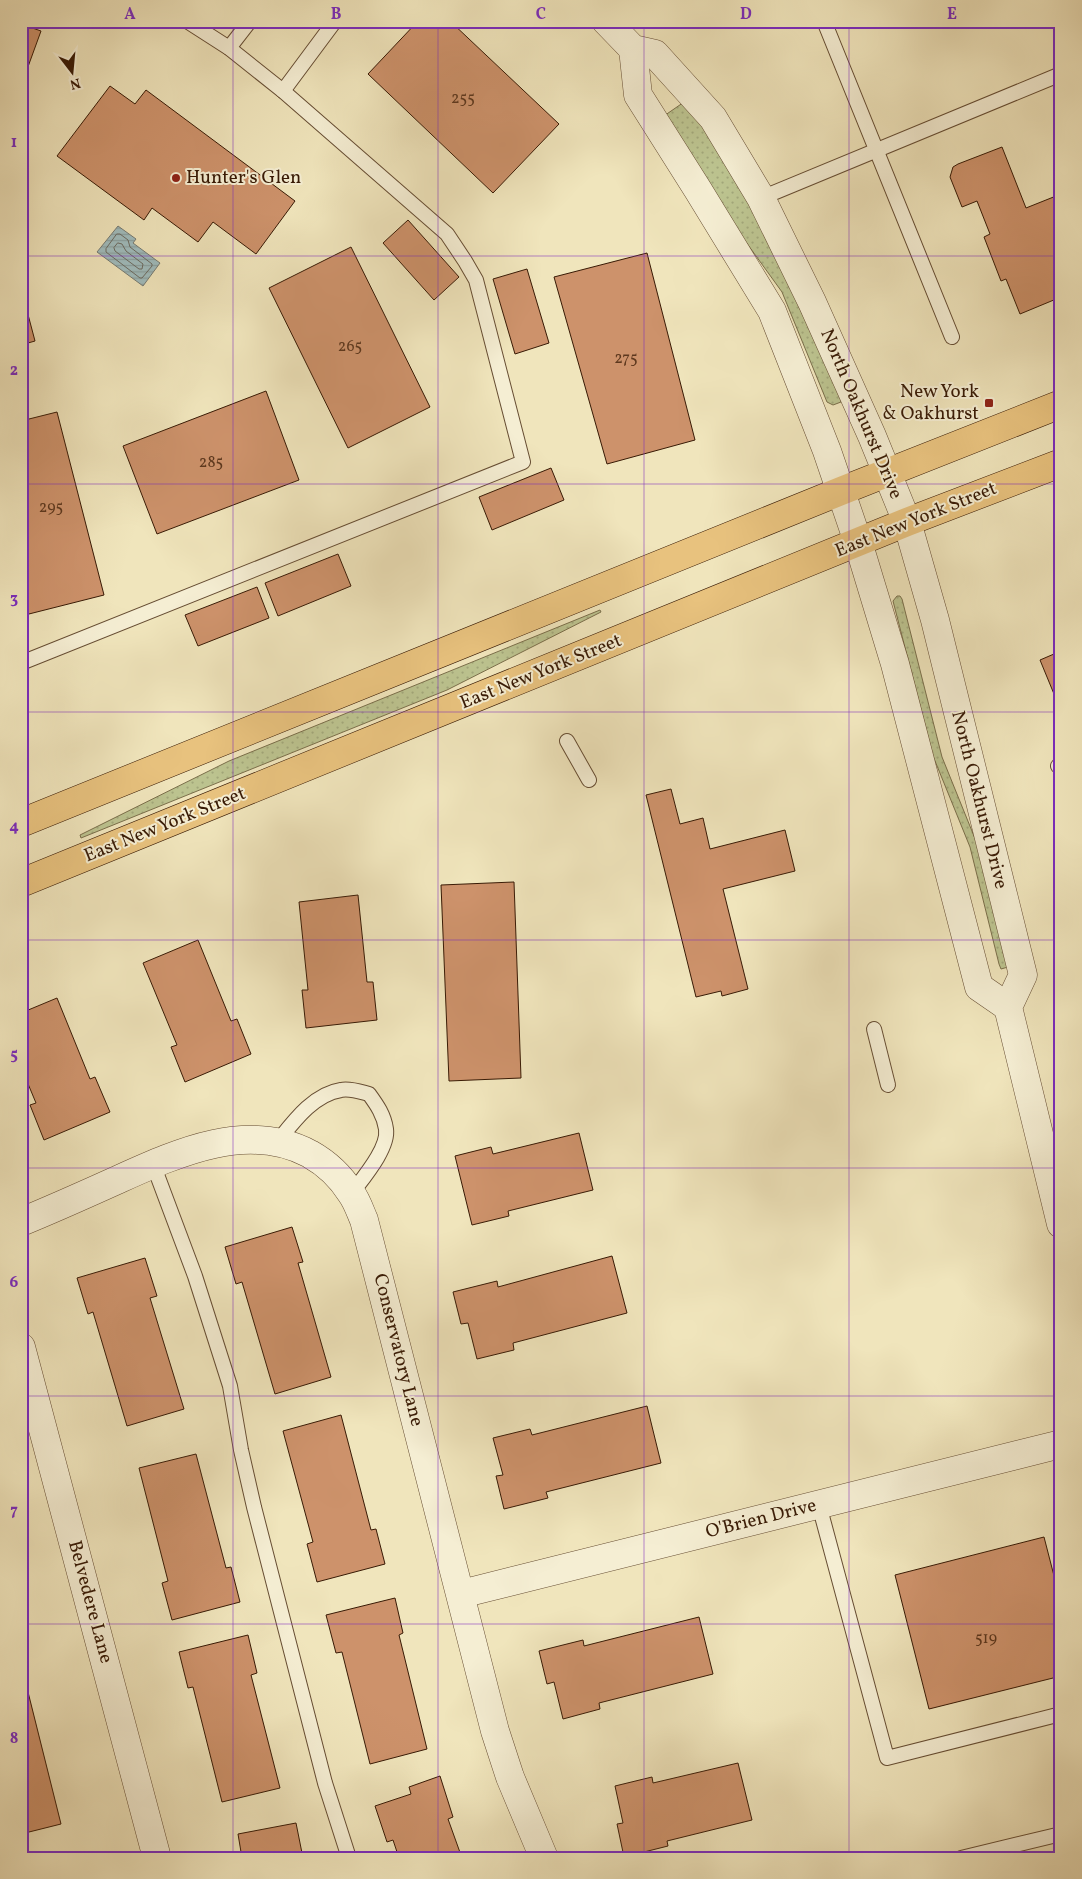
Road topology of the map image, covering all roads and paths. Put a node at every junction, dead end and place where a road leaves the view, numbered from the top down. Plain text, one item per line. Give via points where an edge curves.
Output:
1 (187, 21) edge
2 (250, 21) edge
3 (335, 21) edge
4 (606, 21) edge
5 (824, 21) edge
6 (229, 48) junction
7 (633, 49) junction
8 (1061, 74) edge
9 (283, 90) junction
10 (877, 150) junction
11 (761, 198) junction
12 (952, 337) dead end
13 (1061, 404) edge
14 (1061, 463) edge
15 (887, 473) junction
16 (841, 491) junction
17 (907, 522) junction
18 (858, 542) junction
19 (21, 663) edge
20 (567, 741) dead end
21 (589, 780) dead end
22 (21, 823) edge
23 (21, 883) edge
24 (1008, 1007) junction
25 (874, 1029) dead end
26 (888, 1085) dead end
27 (278, 1141) junction
28 (153, 1164) junction
29 (352, 1193) junction
30 (21, 1222) edge
31 (1061, 1224) edge
32 (21, 1347) edge
33 (1061, 1444) edge
34 (819, 1505) junction
35 (460, 1594) junction
36 (1061, 1714) edge
37 (1061, 1834) edge
38 (157, 1858) edge
39 (349, 1858) edge
40 (544, 1858) edge
41 (962, 1858) edge

1 - 6 lane
2 - 6 lane
3 - 9 lane
4 - 7 street, North Oakhurst Drive
5 - 10 lane
6 - 9 lane
7 - 11 street, North Oakhurst Drive via 655,54 713,118
7 - 16 street via 638,95 772,311
8 - 10 lane
9 - 19 lane via 447,234 466,261 476,280 522,462
10 - 11 lane
10 - 12 lane
11 - 15 street, North Oakhurst Drive via 812,302
13 - 15 main road
14 - 17 main road, East New York Street
15 - 16 main road
15 - 17 street, North Oakhurst Drive
16 - 18 street
16 - 22 main road
17 - 18 main road, East New York Street
17 - 24 street, North Oakhurst Drive via 935,620 1023,975
18 - 23 main road, East New York Street
18 - 24 street via 895,664 979,987
20 - 21 lane
24 - 31 street
25 - 26 lane
27 - 28 street, Conservatory Lane via 235,1140 209,1145
27 - 29 street, Conservatory Lane via 318,1159
27 - 29 lane via 292,1123 326,1094 343,1089 369,1094 382,1113 387,1131 382,1149
28 - 30 street, Conservatory Lane
28 - 39 lane via 195,1276 230,1386 240,1450 254,1507 325,1783
29 - 35 street, Conservatory Lane via 371,1245
32 - 38 street, Belvedere Lane
33 - 34 street, O'Brien Drive
34 - 35 street, O'Brien Drive
34 - 36 lane via 888,1758
35 - 40 street, Conservatory Lane via 495,1731 510,1777
37 - 41 lane

